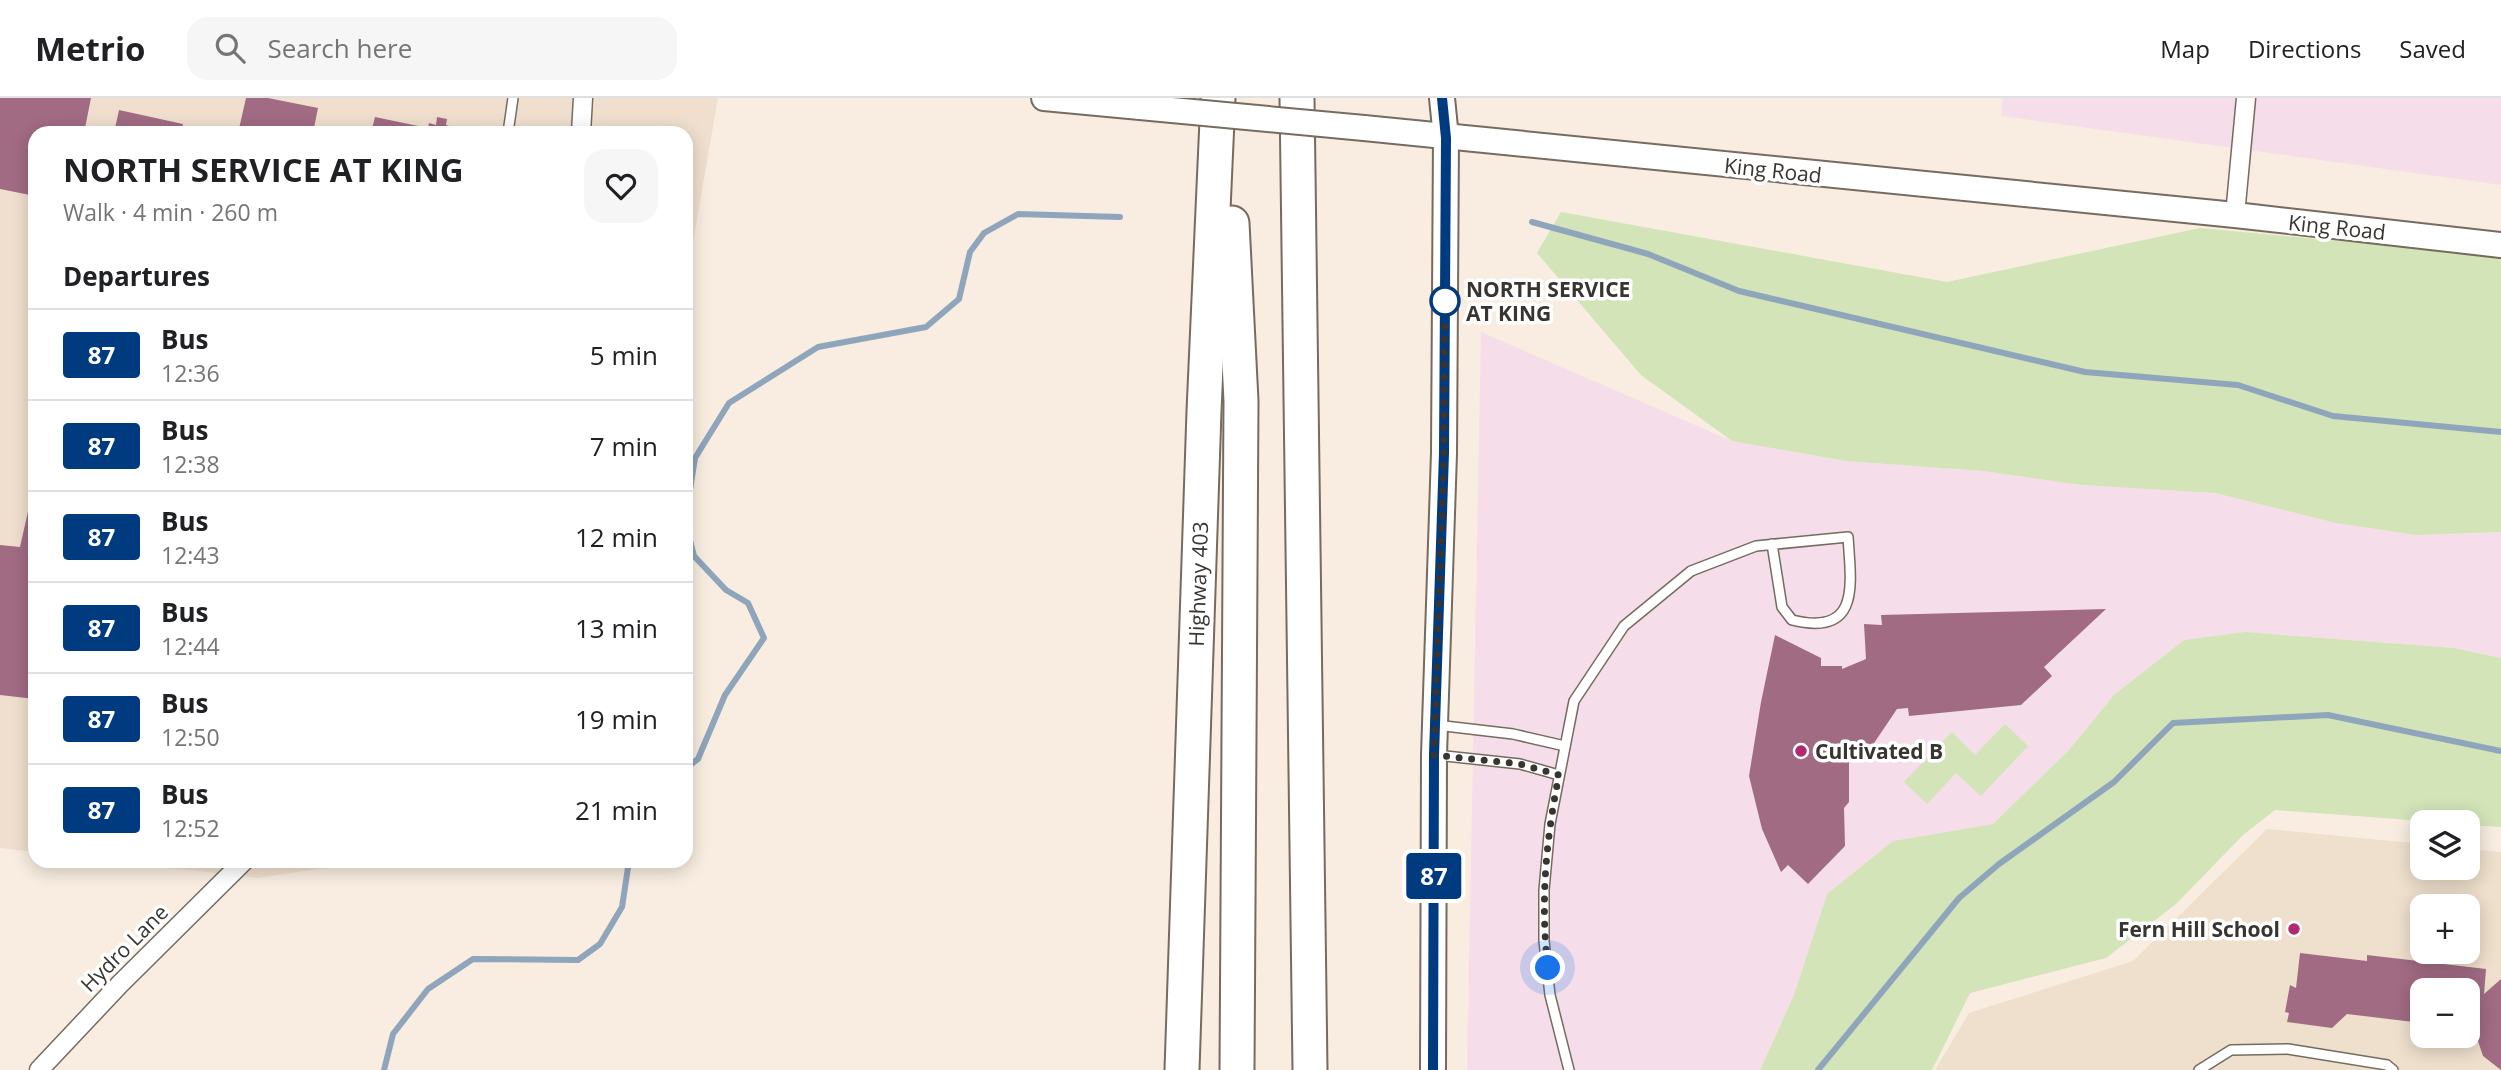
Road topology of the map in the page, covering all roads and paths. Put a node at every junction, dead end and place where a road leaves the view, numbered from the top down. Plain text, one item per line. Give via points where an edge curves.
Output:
1 (513, 98) edge
2 (583, 98) edge
3 (1044, 98) edge
4 (1218, 98) edge
5 (1225, 98) edge
6 (1297, 98) edge
7 (1442, 98) edge
8 (2246, 98) edge
9 (509, 126) edge
10 (581, 126) edge
11 (1446, 138) junction
12 (2235, 215) junction
13 (2501, 245) edge
14 (1772, 544) junction
15 (1435, 725) junction
16 (1565, 746) junction
17 (1434, 755) junction
18 (1559, 775) junction
19 (237, 868) edge
20 (39, 1070) edge
21 (1182, 1070) edge
22 (1237, 1070) edge
23 (1310, 1070) edge
24 (1433, 1070) edge
25 (1569, 1070) edge
26 (2199, 1070) edge
27 (2393, 1070) edge

1 - 9 lane
2 - 10 street
3 - 11 street, King Road, bridge
4 - 21 highway, Highway 403
5 - 22 highway via 1241,401
6 - 23 highway
7 - 11 street
8 - 12 street
11 - 12 street, King Road
11 - 15 street via 1444,453
12 - 13 street, King Road
14 - 14 lane via 1782,607 1791,621 1807,624 1836,618 1850,600 1852,588 1849,537
14 - 16 lane via 1692,571 1624,626 1574,701
15 - 16 lane via 1513,734
15 - 17 street
16 - 18 lane
17 - 18 lane via 1520,764
17 - 24 street
18 - 25 lane via 1544,890 1545,941 1550,995
19 - 20 street, Hydro Lane
26 - 27 lane via 2231,1050 2288,1049 2387,1065

